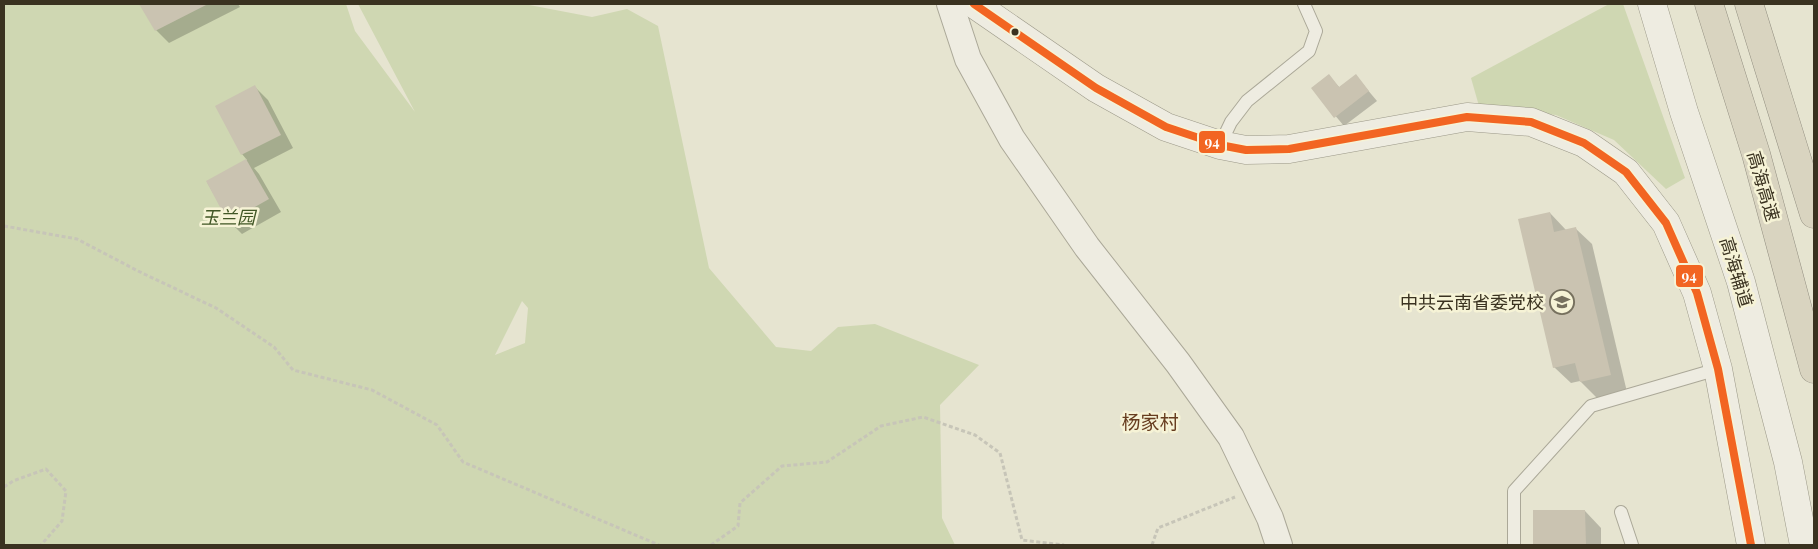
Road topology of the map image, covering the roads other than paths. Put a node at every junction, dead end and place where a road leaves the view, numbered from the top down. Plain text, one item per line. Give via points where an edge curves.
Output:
1 (950, 4) edge
2 (974, 4) edge
3 (1304, 4) edge
4 (1652, 4) edge
5 (1709, 4) edge
6 (1750, 4) edge
7 (1220, 145) junction
8 (1814, 214) edge
9 (1718, 369) junction
10 (1814, 369) edge
11 (1621, 512) dead end
12 (1279, 545) edge
13 (1514, 545) edge
14 (1632, 545) edge
15 (1751, 545) edge
16 (1804, 545) edge

1 - 12 street via 968,59 1012,139 1087,247 1231,437 1270,518
2 - 7 main road via 1096,88 1166,127
3 - 7 lane via 1316,32 1309,51 1247,101 1230,122
4 - 16 main road, 高海辅道 via 1741,282 1788,462
5 - 10 highway, 高海高速 via 1756,154
6 - 8 highway
7 - 9 main road via 1246,150 1289,149 1467,117 1531,122 1584,143 1626,172 1666,223 1697,294
9 - 13 lane via 1591,406 1514,491
9 - 15 main road
11 - 14 lane

